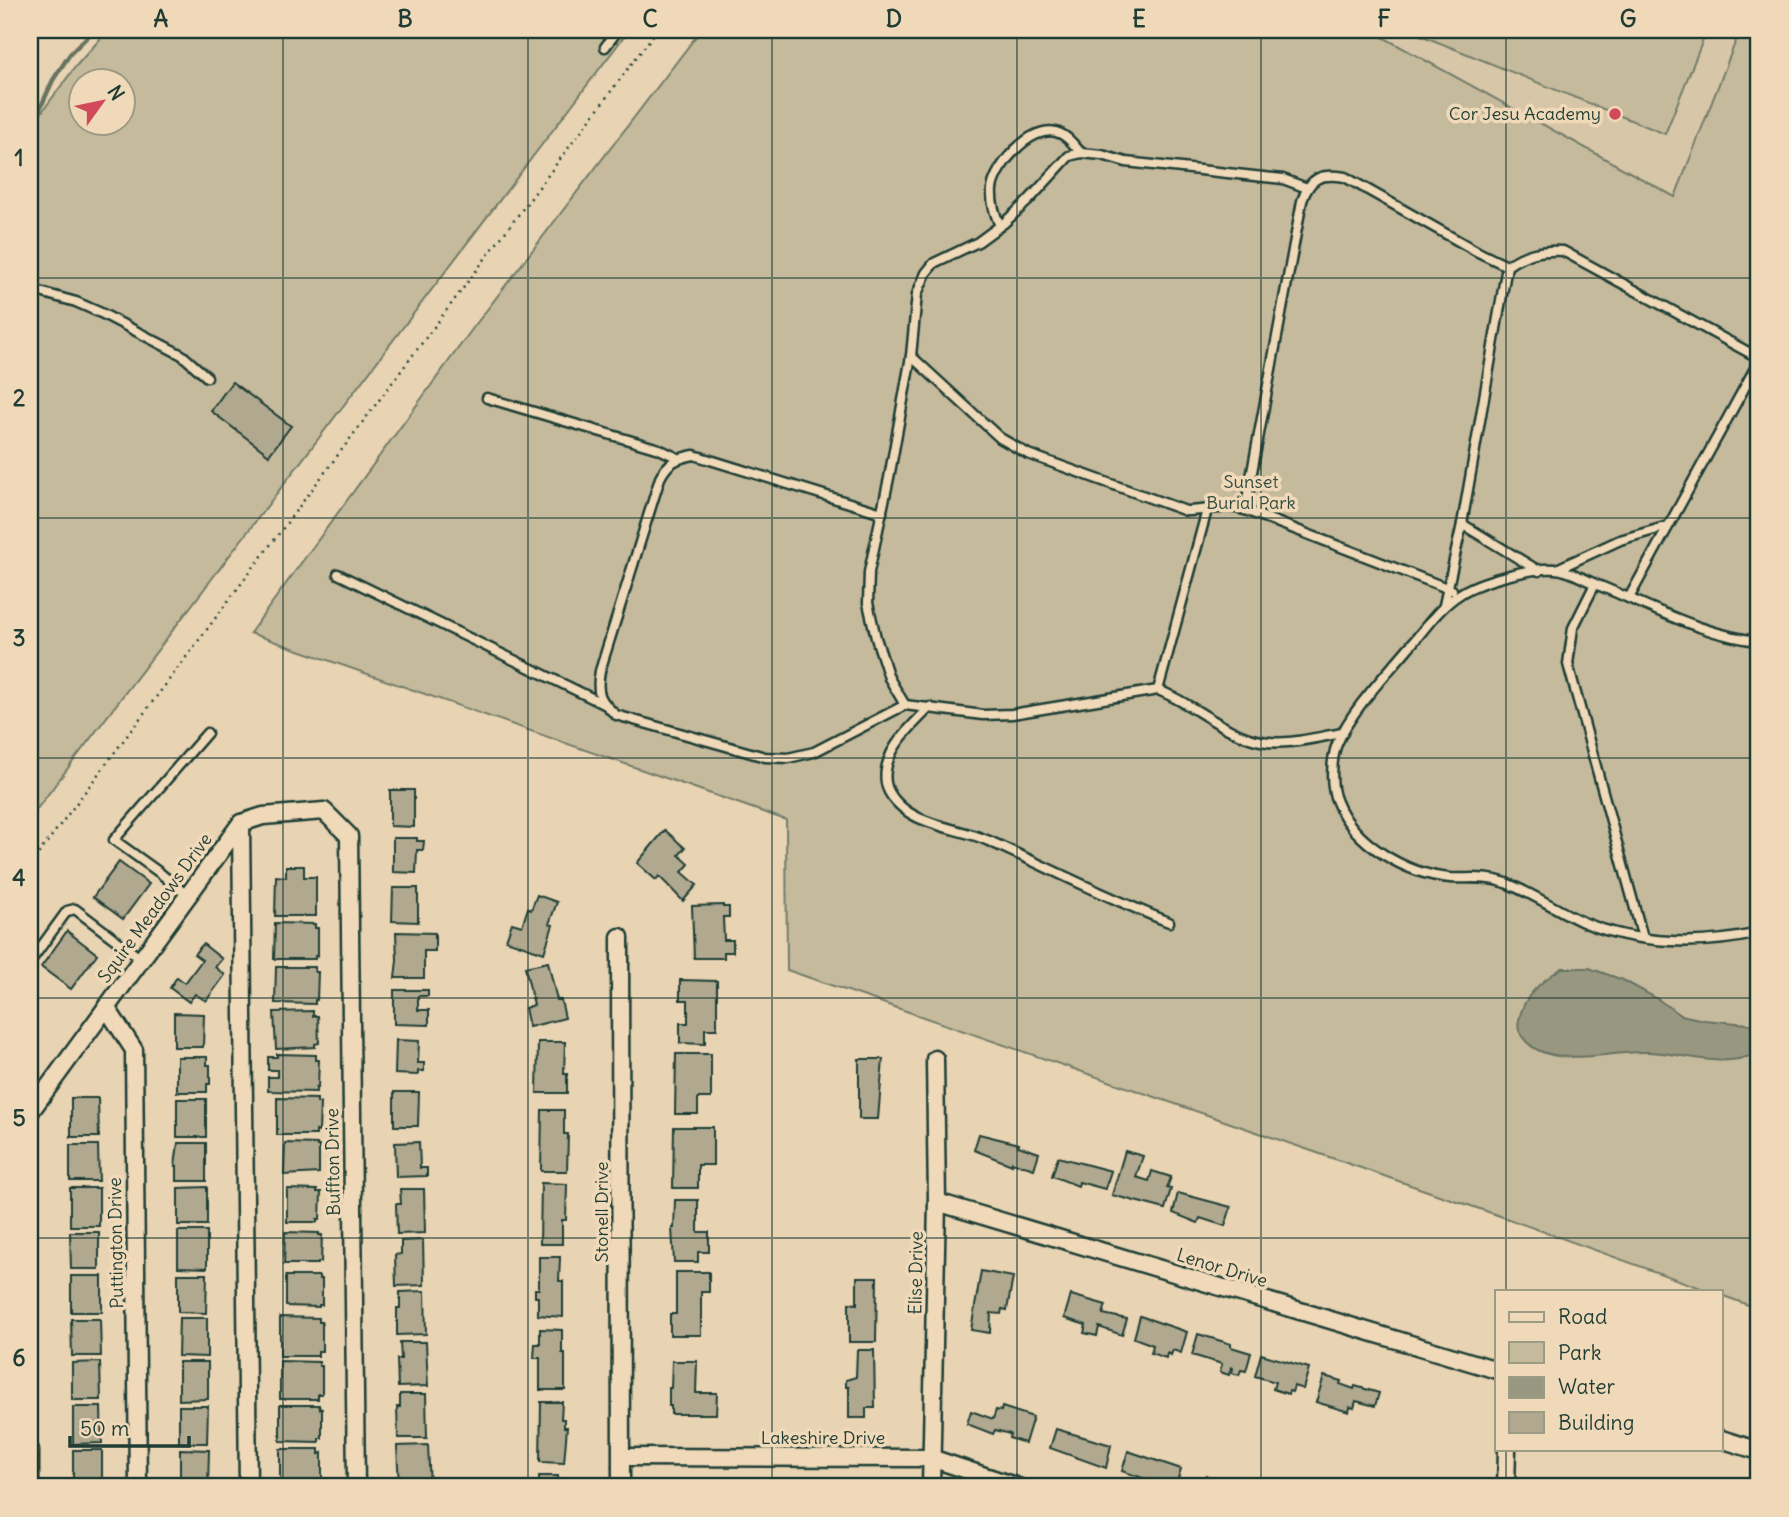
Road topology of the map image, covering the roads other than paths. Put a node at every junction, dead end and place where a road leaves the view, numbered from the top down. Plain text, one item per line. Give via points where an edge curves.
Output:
1 (618, 30) edge
2 (605, 47) dead end
3 (1080, 153) junction
4 (1307, 188) junction
5 (1000, 226) junction
6 (1507, 266) junction
7 (31, 290) edge
8 (911, 356) junction
9 (1759, 359) edge
10 (207, 377) dead end
11 (487, 398) dead end
12 (678, 458) junction
13 (1208, 510) junction
14 (1245, 510) junction
15 (882, 513) junction
16 (1462, 524) junction
17 (1668, 526) junction
18 (1557, 569) junction
19 (1539, 571) junction
20 (338, 574) dead end
21 (1595, 584) junction
22 (1448, 589) junction
23 (1462, 592) junction
24 (1629, 598) junction
25 (1444, 605) junction
26 (1759, 640) edge
27 (1158, 690) junction
28 (604, 704) junction
29 (905, 705) junction
30 (930, 707) junction
31 (207, 733) dead end
32 (1343, 733) junction
33 (241, 823) junction
34 (188, 896) junction
35 (1169, 922) dead end
36 (1759, 933) edge
37 (620, 937) dead end
38 (1643, 938) junction
39 (141, 959) junction
40 (30, 962) edge
41 (106, 1007) junction
42 (935, 1059) dead end
43 (30, 1079) edge
44 (45, 1091) junction
45 (30, 1112) edge
46 (937, 1202) junction
47 (1495, 1369) edge
48 (1722, 1438) edge
49 (30, 1450) edge
50 (1507, 1450) edge
51 (1759, 1451) edge
52 (622, 1457) junction
53 (932, 1458) junction
54 (30, 1487) edge
55 (138, 1487) edge
56 (248, 1487) edge
57 (356, 1487) edge
58 (621, 1487) edge
59 (930, 1487) edge
60 (1018, 1487) edge
61 (1506, 1487) edge

1 - 2 lane
3 - 4 lane via 1283,179
3 - 5 lane via 1069,156
3 - 5 lane via 1054,131 1030,138 1006,159 992,188
4 - 6 lane via 1318,177 1345,177
4 - 14 lane
5 - 8 lane via 934,263 926,273 917,294
6 - 9 lane via 1521,256 1563,251
6 - 16 lane
7 - 10 lane via 101,313 182,355
8 - 13 lane via 1000,438 1028,454 1186,511
8 - 15 lane
9 - 17 lane
11 - 12 lane
12 - 15 lane via 694,456
12 - 28 lane via 666,466 660,478 600,671 597,688
13 - 14 lane via 1231,506
13 - 27 lane
14 - 22 lane
15 - 29 lane via 869,572 868,603 889,678
16 - 19 lane
16 - 22 lane
17 - 18 lane via 1620,540
17 - 24 lane
18 - 19 lane
18 - 21 lane
19 - 23 lane via 1513,574
20 - 28 lane
21 - 24 lane
21 - 38 lane via 1573,628 1568,664
22 - 23 lane
22 - 25 lane
23 - 25 lane
24 - 26 lane via 1725,634
25 - 32 lane
27 - 30 lane via 1012,714
27 - 32 lane via 1260,741 1280,743
28 - 29 lane via 616,715 765,757 788,758 814,752
29 - 30 lane
30 - 35 lane via 894,749 886,784 900,805 914,816 987,840
31 - 34 lane via 114,840
32 - 38 lane via 1332,774 1336,800 1347,820 1384,854 1431,875 1502,882 1583,922
33 - 34 street, Squire Meadows Drive
33 - 56 street
33 - 57 street, Buffton Drive via 262,816 324,811 349,836
34 - 39 street, Squire Meadows Drive
36 - 38 lane via 1693,941
37 - 52 street, Stonell Drive
39 - 40 lane via 75,909 67,911
39 - 41 street, Squire Meadows Drive
41 - 44 street, Squire Meadows Drive
41 - 55 street, Puttington Drive via 134,1050
42 - 46 street, Elise Drive
43 - 44 lane
44 - 45 street, Squire Meadows Drive
46 - 47 street, Lenor Drive
46 - 53 street, Elise Drive
48 - 51 street
49 - 54 street
50 - 61 street
52 - 53 street, Lakeshire Drive
52 - 58 street, Stonell Drive
53 - 59 street, Elise Drive
53 - 60 street, Lakeshire Drive

